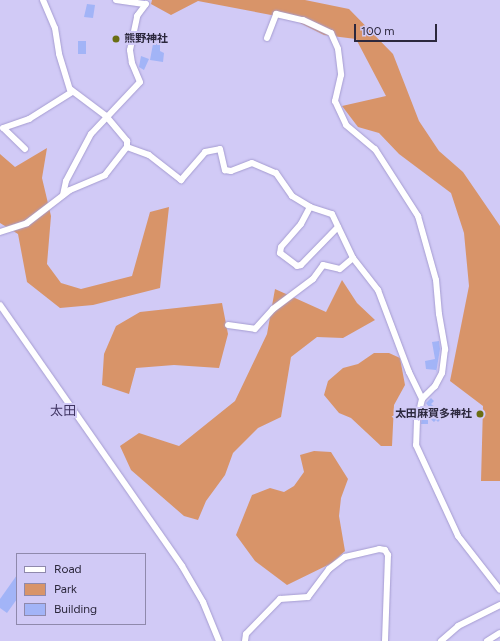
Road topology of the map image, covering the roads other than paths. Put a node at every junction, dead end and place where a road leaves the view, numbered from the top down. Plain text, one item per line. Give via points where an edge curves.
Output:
1 (43, 0) edge
2 (116, 0) edge
3 (267, 38) dead end
4 (72, 92) junction
5 (106, 116) junction
6 (127, 147) junction
7 (25, 149) dead end
8 (63, 195) junction
9 (310, 207) junction
10 (338, 227) junction
11 (0, 232) edge
12 (353, 258) junction
13 (0, 305) edge
14 (228, 325) dead end
15 (422, 399) junction
16 (500, 590) edge
17 (500, 605) edge
18 (500, 633) edge
19 (219, 641) edge
20 (245, 641) edge
21 (385, 641) edge
22 (441, 641) edge
23 (488, 641) edge

1 - 4 street via 55,28 66,83
2 - 5 street via 146,4 137,16 130,50 140,82 130,96
3 - 15 street via 276,14 303,20 331,33 338,49 341,75 335,101 346,125 375,149 418,216 436,280 446,349 442,373 436,386
4 - 5 street
4 - 7 street via 30,119 3,128
5 - 6 street via 127,141
5 - 8 street via 91,134 69,174
6 - 8 street via 105,175
6 - 9 street via 149,156 181,180 206,152 220,149 225,170 231,171 252,163 276,173 292,196
8 - 11 street via 27,223
9 - 10 street via 332,214
9 - 10 street via 301,224 281,247 280,253 297,266 301,265
10 - 12 street
12 - 14 street via 340,268 323,265 313,279 273,309 255,329
12 - 15 street via 378,290
13 - 19 street via 182,566 203,602
15 - 16 street via 417,420 416,445 458,536
17 - 22 street via 458,626
18 - 23 street
20 - 21 street via 246,634 280,599 308,597 329,569 345,557 378,549 385,550 388,555

